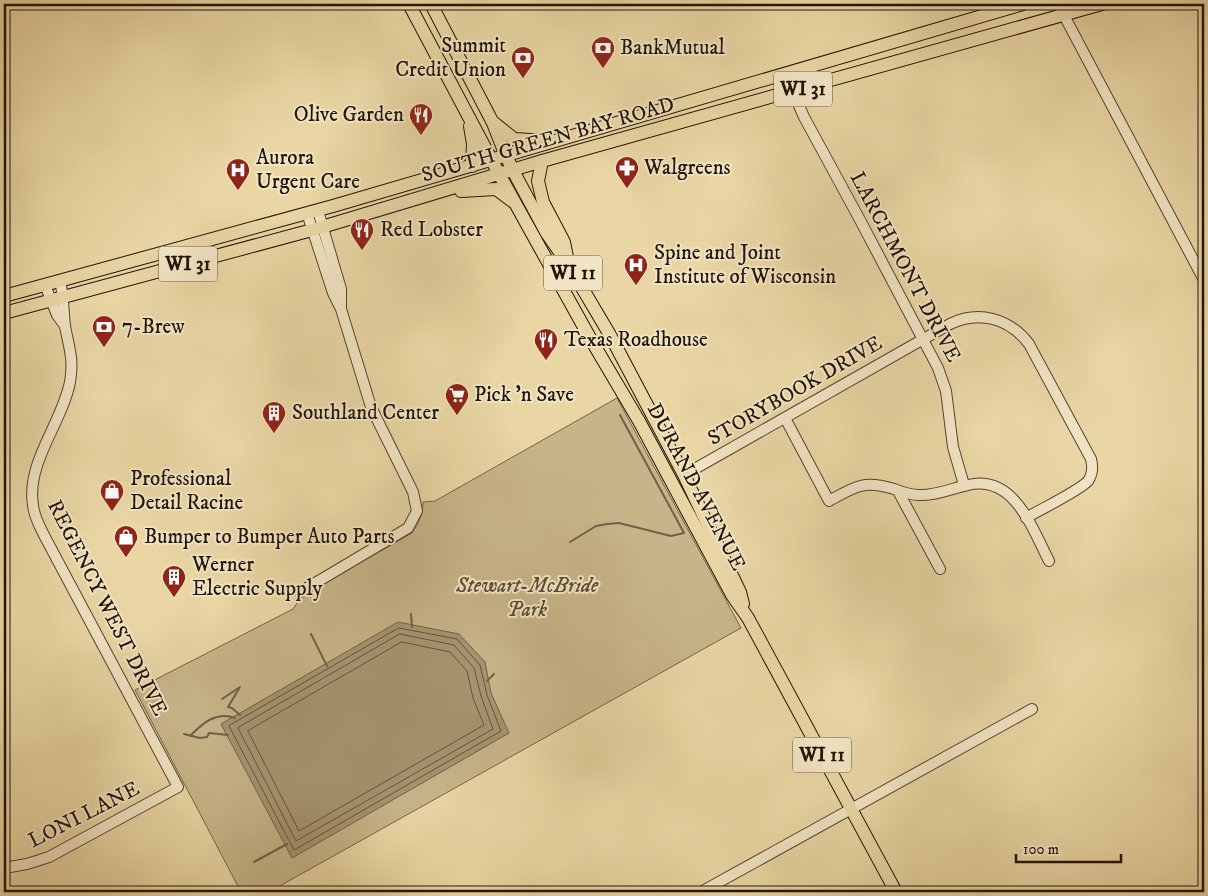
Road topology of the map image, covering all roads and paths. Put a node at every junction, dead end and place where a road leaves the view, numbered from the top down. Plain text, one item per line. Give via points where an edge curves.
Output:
1 (409, 4) edge
2 (431, 4) edge
3 (1023, 4) edge
4 (1102, 4) edge
5 (1061, 9) edge
6 (785, 74) junction
7 (792, 92) junction
8 (466, 112) junction
9 (493, 123) junction
10 (556, 142) junction
11 (506, 156) junction
12 (492, 160) junction
13 (542, 161) junction
14 (472, 166) junction
15 (513, 170) junction
16 (499, 174) junction
17 (431, 194) junction
18 (517, 206) junction
19 (315, 220) junction
20 (568, 264) junction
21 (1204, 280) edge
22 (62, 290) junction
23 (48, 293) junction
24 (4, 296) edge
25 (4, 307) edge
26 (4, 313) edge
27 (66, 327) junction
28 (610, 335) junction
29 (590, 338) junction
30 (924, 339) junction
31 (611, 374) junction
32 (632, 378) junction
33 (785, 418) junction
34 (684, 475) junction
35 (964, 485) junction
36 (898, 490) junction
37 (1026, 518) junction
38 (1049, 560) dead end
39 (940, 569) dead end
40 (300, 592) dead end
41 (748, 618) junction
42 (1032, 709) dead end
43 (178, 787) joint
44 (851, 809) junction
45 (4, 868) edge
46 (701, 892) edge
47 (896, 892) edge

1 - 8 main road, DURAND AVENUE / WI 11
2 - 9 main road, DURAND AVENUE / WI 11
3 - 6 main road, SOUTH GREEN BAY ROAD / WI 31
4 - 5 main road, SOUTH GREEN BAY ROAD / WI 31
5 - 7 main road, SOUTH GREEN BAY ROAD / WI 31
5 - 21 street
6 - 7 street, LARCHMONT DRIVE
6 - 10 main road, SOUTH GREEN BAY ROAD / WI 31
7 - 13 main road, SOUTH GREEN BAY ROAD / WI 31
7 - 30 street, LARCHMONT DRIVE
8 - 12 main road, DURAND AVENUE / WI 11
8 - 14 main road via 473,144
9 - 10 main road via 514,139
9 - 11 main road, DURAND AVENUE / WI 11
10 - 11 main road, SOUTH GREEN BAY ROAD / WI 31
11 - 12 main road, SOUTH GREEN BAY ROAD / WI 31
11 - 15 main road, DURAND AVENUE / WI 11
12 - 14 main road, SOUTH GREEN BAY ROAD / WI 31
12 - 16 main road, DURAND AVENUE / WI 11
13 - 15 main road, SOUTH GREEN BAY ROAD / WI 31
13 - 20 main road via 538,181 543,202 564,242
14 - 19 main road, SOUTH GREEN BAY ROAD / WI 31 via 400,187
15 - 16 main road, SOUTH GREEN BAY ROAD / WI 31
15 - 20 main road, DURAND AVENUE / WI 11 via 546,232
16 - 17 main road, SOUTH GREEN BAY ROAD / WI 31
16 - 18 main road, DURAND AVENUE / WI 11
17 - 18 main road via 496,189
17 - 19 main road, SOUTH GREEN BAY ROAD / WI 31
18 - 29 main road, DURAND AVENUE / WI 11
19 - 22 main road, SOUTH GREEN BAY ROAD / WI 31 via 197,261
19 - 22 main road, SOUTH GREEN BAY ROAD / WI 31 via 214,238 181,258
19 - 40 street via 333,293 341,309 371,407 414,492 417,511 408,528
20 - 28 main road, DURAND AVENUE / WI 11
22 - 23 main road
22 - 27 street, REGENCY WEST DRIVE
23 - 24 main road
23 - 25 main road
23 - 26 main road
23 - 27 street, REGENCY WEST DRIVE
27 - 43 street, REGENCY WEST DRIVE via 72,366 69,384 35,472 33,507 45,537
28 - 29 main road via 605,346
28 - 32 main road, DURAND AVENUE / WI 11
29 - 31 main road, DURAND AVENUE / WI 11
30 - 33 street, STORYBOOK DRIVE
30 - 35 street, LARCHMONT DRIVE via 946,391 953,447
30 - 37 street, STORYBOOK DRIVE via 966,318 981,317 1006,323 1029,344 1092,466 1090,477 1083,485
31 - 32 main road
31 - 41 main road, DURAND AVENUE / WI 11 via 732,595
32 - 34 main road, DURAND AVENUE / WI 11
33 - 34 street, STORYBOOK DRIVE
33 - 36 street via 829,501 864,484
34 - 41 main road, DURAND AVENUE / WI 11 via 740,592
35 - 36 street via 926,496
35 - 37 street via 986,484 1002,489 1015,500
36 - 39 street
37 - 38 street
41 - 44 main road, DURAND AVENUE / WI 11
42 - 44 street
43 - 45 street, LONI LANE via 49,857
44 - 46 street
44 - 47 main road, DURAND AVENUE / WI 11

